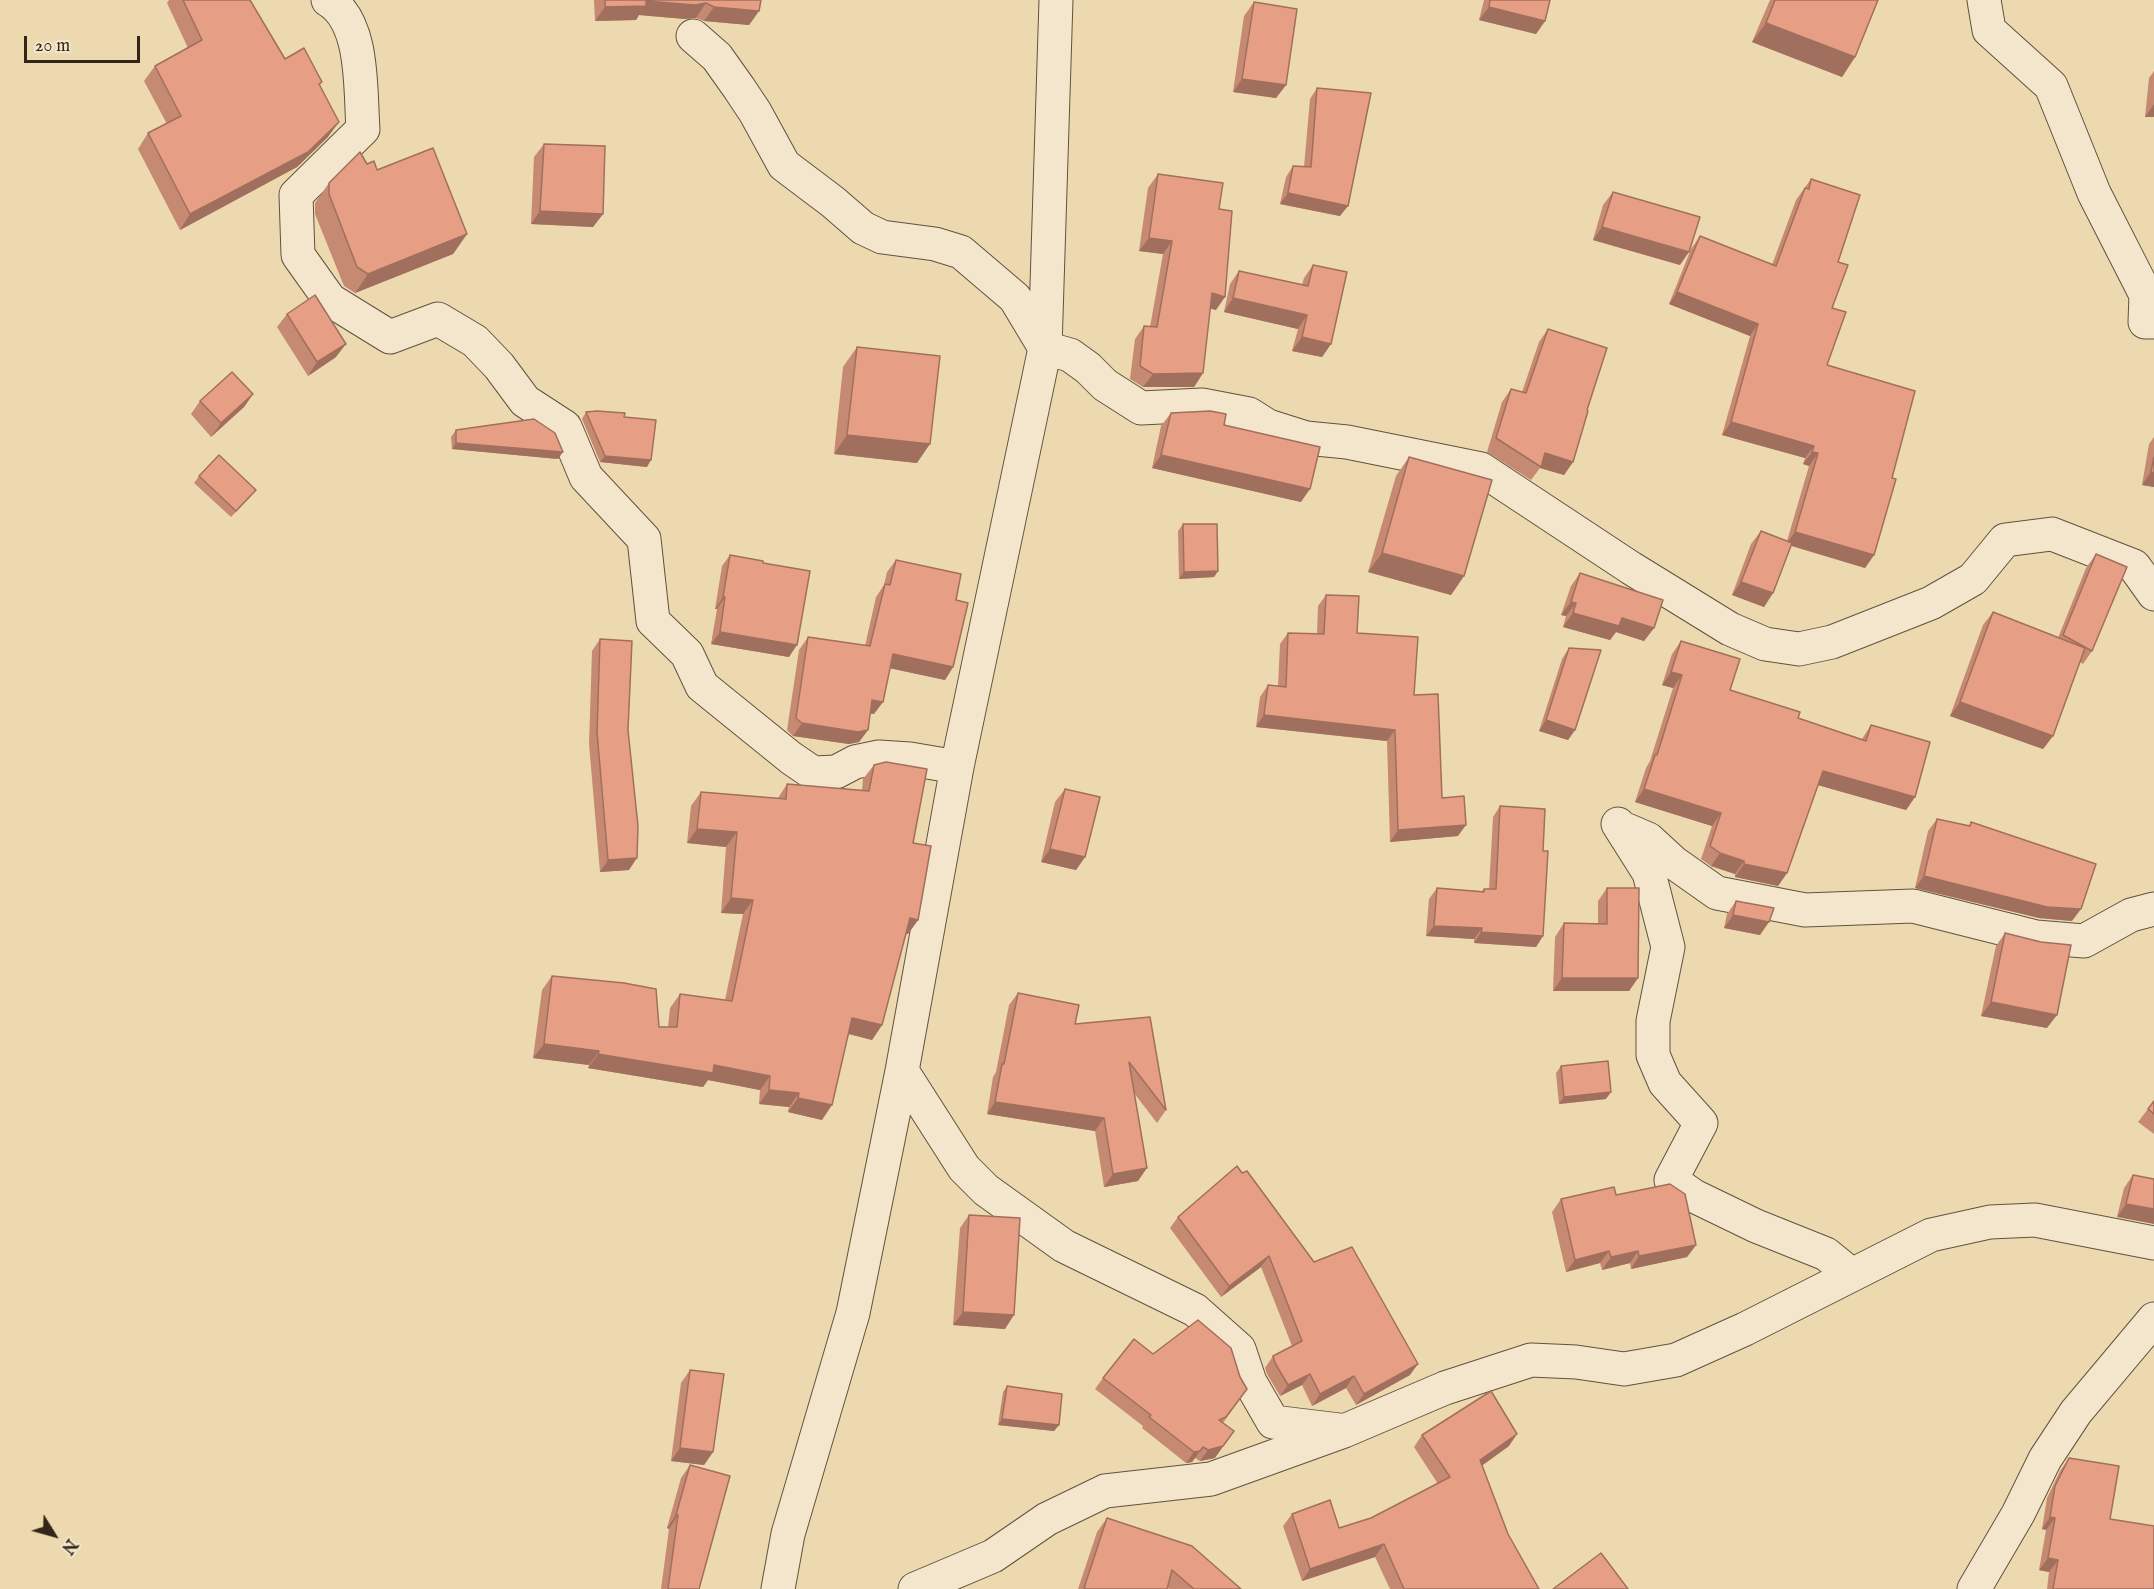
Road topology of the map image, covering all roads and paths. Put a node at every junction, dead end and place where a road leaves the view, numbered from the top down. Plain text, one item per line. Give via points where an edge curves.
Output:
1 (328, 0) edge
2 (1056, 0) edge
3 (1984, 0) edge
4 (693, 36) dead end
5 (2154, 322) edge
6 (1045, 348) junction
7 (2154, 594) edge
8 (957, 767) junction
9 (2154, 909) edge
10 (902, 1071) junction
11 (2154, 1243) edge
12 (1852, 1275) junction
13 (2154, 1319) edge
14 (1344, 1431) junction
15 (778, 1589) edge
16 (915, 1589) edge
17 (1974, 1589) edge

1 - 8 street via 347,20 357,47 363,129 296,195 298,255 330,300 390,337 438,319 475,341 525,401 564,427 586,477 644,539 653,621 687,654 702,686 791,758 813,773 836,772 879,756
2 - 6 street
3 - 5 street via 1989,30 2051,86 2094,193 2146,295 2145,322
4 - 6 street via 717,57 739,88 784,165 863,228 882,237 935,244 960,252 1015,298
6 - 7 street via 1070,356 1141,408 1202,405 1250,414 1268,426 1306,438 1347,442 1481,469 1630,568 1730,629 1765,644 1799,648 1844,638 1931,603 1973,579 2005,540 2052,534 2134,566
6 - 8 street
8 - 10 street
9 - 12 street via 2131,915 2084,941 2036,938 1912,906 1805,910 1717,893 1648,839 1618,824 1649,873 1668,947 1653,1021 1653,1055 1665,1083 1701,1123 1671,1180 1735,1216 1826,1254
10 - 14 street via 964,1168 986,1190 1064,1246 1195,1310 1239,1349 1250,1382 1273,1422
10 - 15 street via 853,1313 788,1534
11 - 12 street via 2035,1220 1990,1222 1931,1235
12 - 14 street via 1676,1360 1624,1369 1531,1360 1445,1388
13 - 17 street via 2076,1412 2045,1459
14 - 16 street via 1211,1479 1105,1491 1047,1519 993,1556

